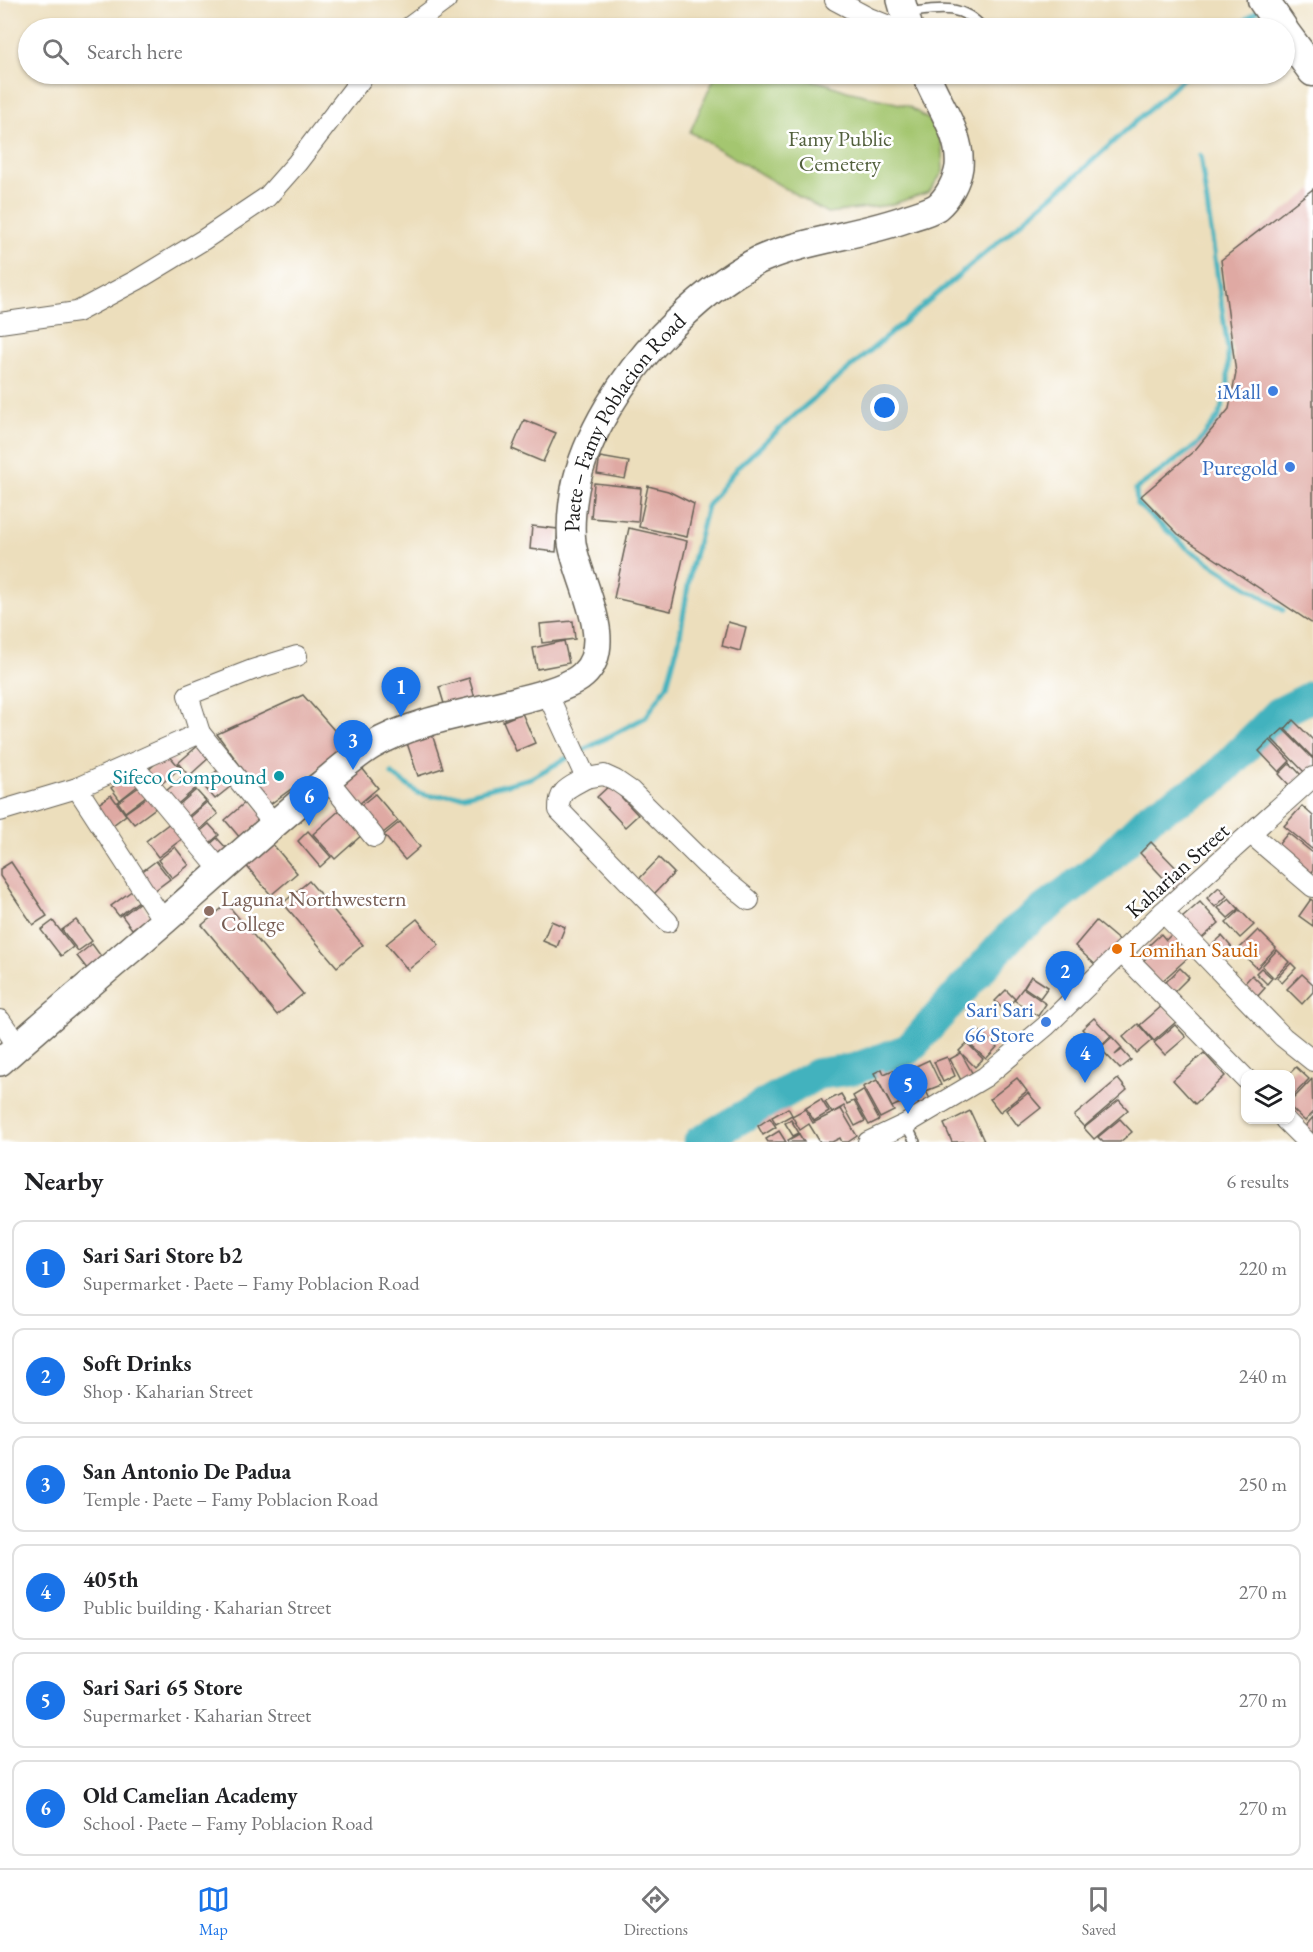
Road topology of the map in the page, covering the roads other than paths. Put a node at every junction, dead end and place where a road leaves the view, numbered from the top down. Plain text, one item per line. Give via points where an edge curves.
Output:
1 (446, 0) edge
2 (835, 0) edge
3 (1263, 0) edge
4 (422, 18) edge
5 (902, 18) edge
6 (971, 18) edge
7 (1275, 18) edge
8 (1295, 46) edge
9 (1313, 71) edge
10 (357, 84) edge
11 (930, 84) edge
12 (0, 323) edge
13 (297, 656) dead end
14 (547, 693) junction
15 (200, 733) junction
16 (132, 764) junction
17 (1313, 777) edge
18 (586, 778) junction
19 (328, 780) junction
20 (77, 788) junction
21 (0, 811) edge
22 (274, 824) junction
23 (1251, 834) junction
24 (374, 837) dead end
25 (220, 871) junction
26 (1313, 887) edge
27 (749, 900) dead end
28 (1163, 912) junction
29 (164, 922) junction
30 (668, 922) dead end
31 (1122, 952) junction
32 (0, 1020) edge
33 (9, 1054) edge
34 (1313, 1061) edge
35 (1241, 1075) edge
36 (906, 1124) junction
37 (1290, 1124) edge
38 (876, 1140) edge
39 (915, 1142) edge
40 (1307, 1142) edge

1 - 4 street
2 - 5 street via 869,18
3 - 7 main road
5 - 6 lane via 934,9 956,10
8 - 9 main road
10 - 12 street via 267,197 175,257 77,312
11 - 14 main road, Paete – Famy Poblacion Road via 959,150 953,187 936,207 888,226 807,244 762,259 729,277 678,320 623,385 586,450 572,517 572,544 594,612 598,643 583,675
13 - 15 street via 188,695
14 - 18 street
14 - 19 main road, Paete – Famy Poblacion Road via 411,728 371,747
15 - 16 street
15 - 22 street
16 - 20 street
16 - 25 street
17 - 23 street, Kaharian Street
18 - 27 street via 604,775 631,791 706,865
18 - 30 street via 564,791 559,810
19 - 22 main road, Paete – Famy Poblacion Road
19 - 24 street
20 - 21 street
20 - 29 street
22 - 25 main road, Paete – Famy Poblacion Road
23 - 26 street
23 - 28 street, Kaharian Street
25 - 29 main road, Paete – Famy Poblacion Road
28 - 31 street, Kaharian Street
28 - 34 street via 1283,1037
29 - 33 main road, Paete – Famy Poblacion Road
31 - 35 street
31 - 36 street, Kaharian Street via 1046,1026 985,1077
32 - 33 street
36 - 38 street, Kaharian Street
36 - 39 lane
37 - 40 street

